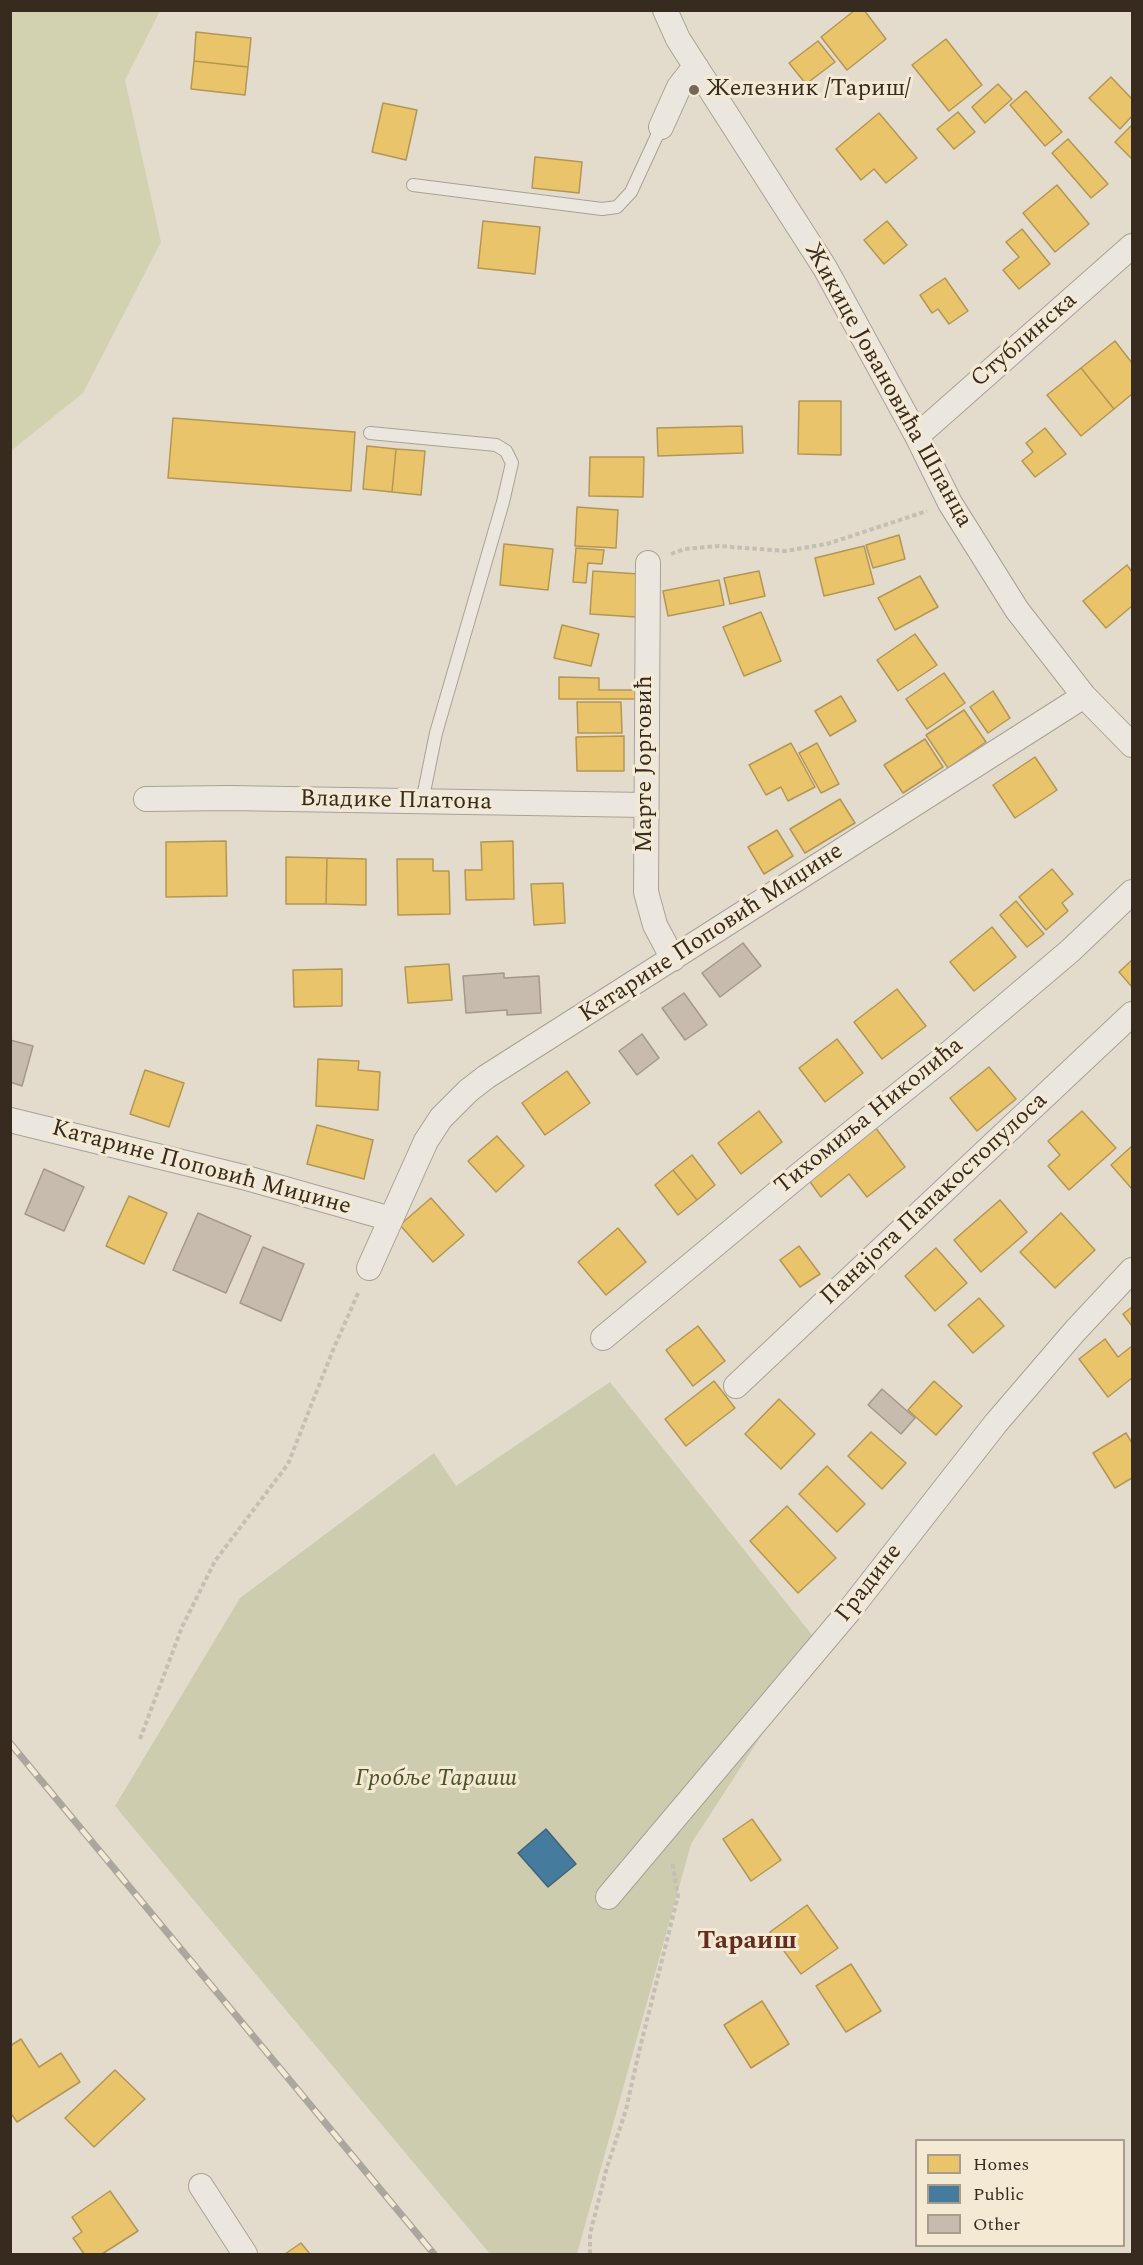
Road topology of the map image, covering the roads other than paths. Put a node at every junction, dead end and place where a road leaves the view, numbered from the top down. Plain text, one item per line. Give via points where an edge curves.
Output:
1 (665, 10) edge
2 (697, 68) junction
3 (660, 127) joint
4 (413, 185) dead end
5 (1132, 246) edge
6 (370, 433) dead end
7 (917, 436) junction
8 (648, 563) road end
9 (1084, 696) junction
10 (1132, 746) edge
11 (146, 799) dead end
12 (422, 802) junction
13 (645, 805) junction
14 (1132, 892) edge
15 (673, 959) junction
16 (1132, 1014) edge
17 (10, 1120) edge
18 (391, 1219) junction
19 (369, 1268) road end
20 (1132, 1270) edge
21 (603, 1338) dead end
22 (736, 1386) dead end
23 (608, 1897) dead end
24 (201, 2186) dead end
25 (244, 2254) edge

1 - 2 street, Жикице Јовановића Шпанца
2 - 3 street via 679,87
2 - 7 street, Жикице Јовановића Шпанца via 825,268
3 - 4 lane via 631,192 617,207
5 - 7 street, Стублинска
6 - 12 lane via 496,445 512,463 436,733
7 - 9 street, Жикице Јовановића Шпанца via 950,503 1017,610
8 - 13 street, Марте Јорговић
9 - 10 street, Жикице Јовановића Шпанца
9 - 15 street, Катарине Поповић Миџине
11 - 12 street, Владике Платона
12 - 13 street, Владике Платона
13 - 15 street, Марте Јорговић via 646,892 655,925
14 - 21 street, Тихомиља Николића via 1070,951 940,1061
15 - 18 street, Катарине Поповић Миџине via 468,1091 441,1118 426,1142
16 - 22 street, Панајота Папакостопулоса
17 - 18 street, Катарине Поповић Миџине via 232,1174
18 - 19 street, Катарине Поповић Миџине
20 - 23 street, Градине via 996,1423 849,1611
24 - 25 street

